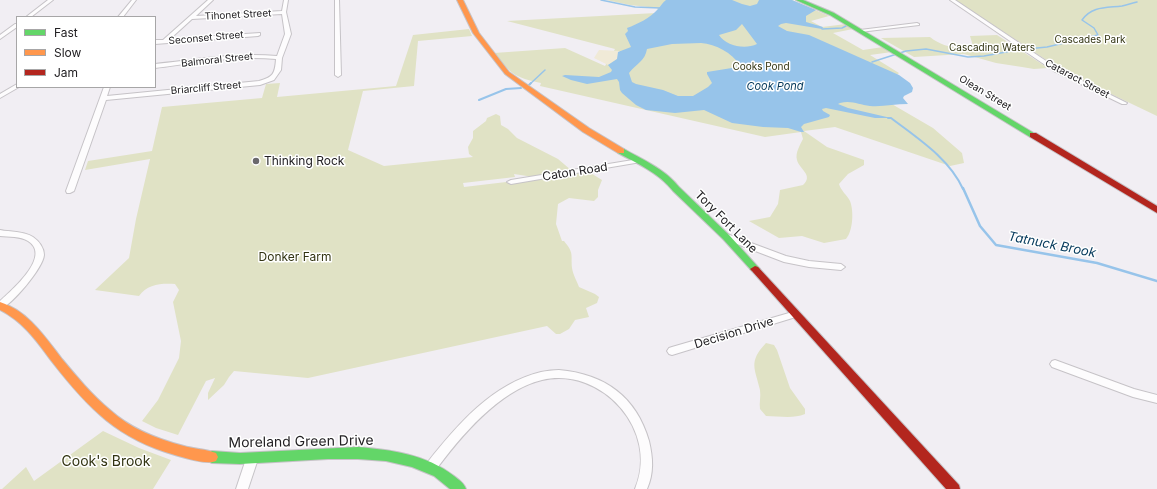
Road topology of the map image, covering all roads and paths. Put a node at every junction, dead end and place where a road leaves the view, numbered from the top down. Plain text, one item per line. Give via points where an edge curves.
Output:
1 (51, 0) edge
2 (134, 0) edge
3 (211, 0) edge
4 (286, 0) edge
5 (337, 0) edge
6 (460, 0) edge
7 (799, 0) edge
8 (952, 0) edge
9 (284, 12) junction
10 (29, 16) edge
11 (121, 16) edge
12 (191, 18) junction
13 (917, 24) dead end
14 (16, 26) edge
15 (860, 31) junction
16 (258, 34) dead end
17 (0, 37) edge
18 (156, 42) edge
19 (165, 42) junction
20 (279, 58) junction
21 (156, 66) edge
22 (338, 75) dead end
23 (16, 87) edge
24 (107, 88) edge
25 (0, 96) edge
26 (103, 98) junction
27 (1124, 103) dead end
28 (639, 161) junction
29 (511, 182) dead end
30 (70, 191) dead end
31 (1157, 210) edge
32 (0, 233) edge
33 (726, 237) junction
34 (841, 267) dead end
35 (0, 306) edge
36 (796, 314) junction
37 (672, 352) dead end
38 (1055, 364) dead end
39 (1157, 399) edge
40 (252, 459) junction
41 (431, 467) junction
42 (242, 489) edge
43 (460, 489) edge
44 (641, 489) edge
45 (954, 489) edge

1 - 10 street
2 - 11 street
3 - 12 street
4 - 9 street
5 - 22 street
6 - 28 street, Tory Fort Lane via 476,33 504,71 586,130
7 - 15 street, Olean Street via 828,12
8 - 27 street, Cataract Street via 1056,70
9 - 12 street, Tihonet Street
9 - 20 street via 288,34
12 - 19 street
13 - 15 street
14 - 17 street
15 - 31 street, Olean Street
16 - 19 street, Seconset Street
18 - 19 street, Seconset Street
20 - 21 street, Balmoral Street via 250,56
20 - 26 street, Briarcliff Street via 275,76 260,83
23 - 25 street
24 - 26 street
26 - 30 street
28 - 29 street, Caton Road
28 - 33 street, Tory Fort Lane via 669,180
32 - 35 street via 31,240 39,255 28,279
33 - 34 street via 784,259
33 - 36 street, Tory Fort Lane
35 - 40 street, Moreland Green Drive via 14,312 33,328 89,399 116,425 141,438 178,450 218,457
36 - 37 street, Decision Drive
36 - 45 street, Tory Fort Lane
38 - 39 street via 1133,393
40 - 41 street, Moreland Green Drive via 379,454 416,461
40 - 42 street
41 - 43 street, Moreland Green Drive
41 - 44 street via 460,431 504,394 542,376 571,374 592,380 612,391 629,407 636,418 642,431 647,457 645,481

